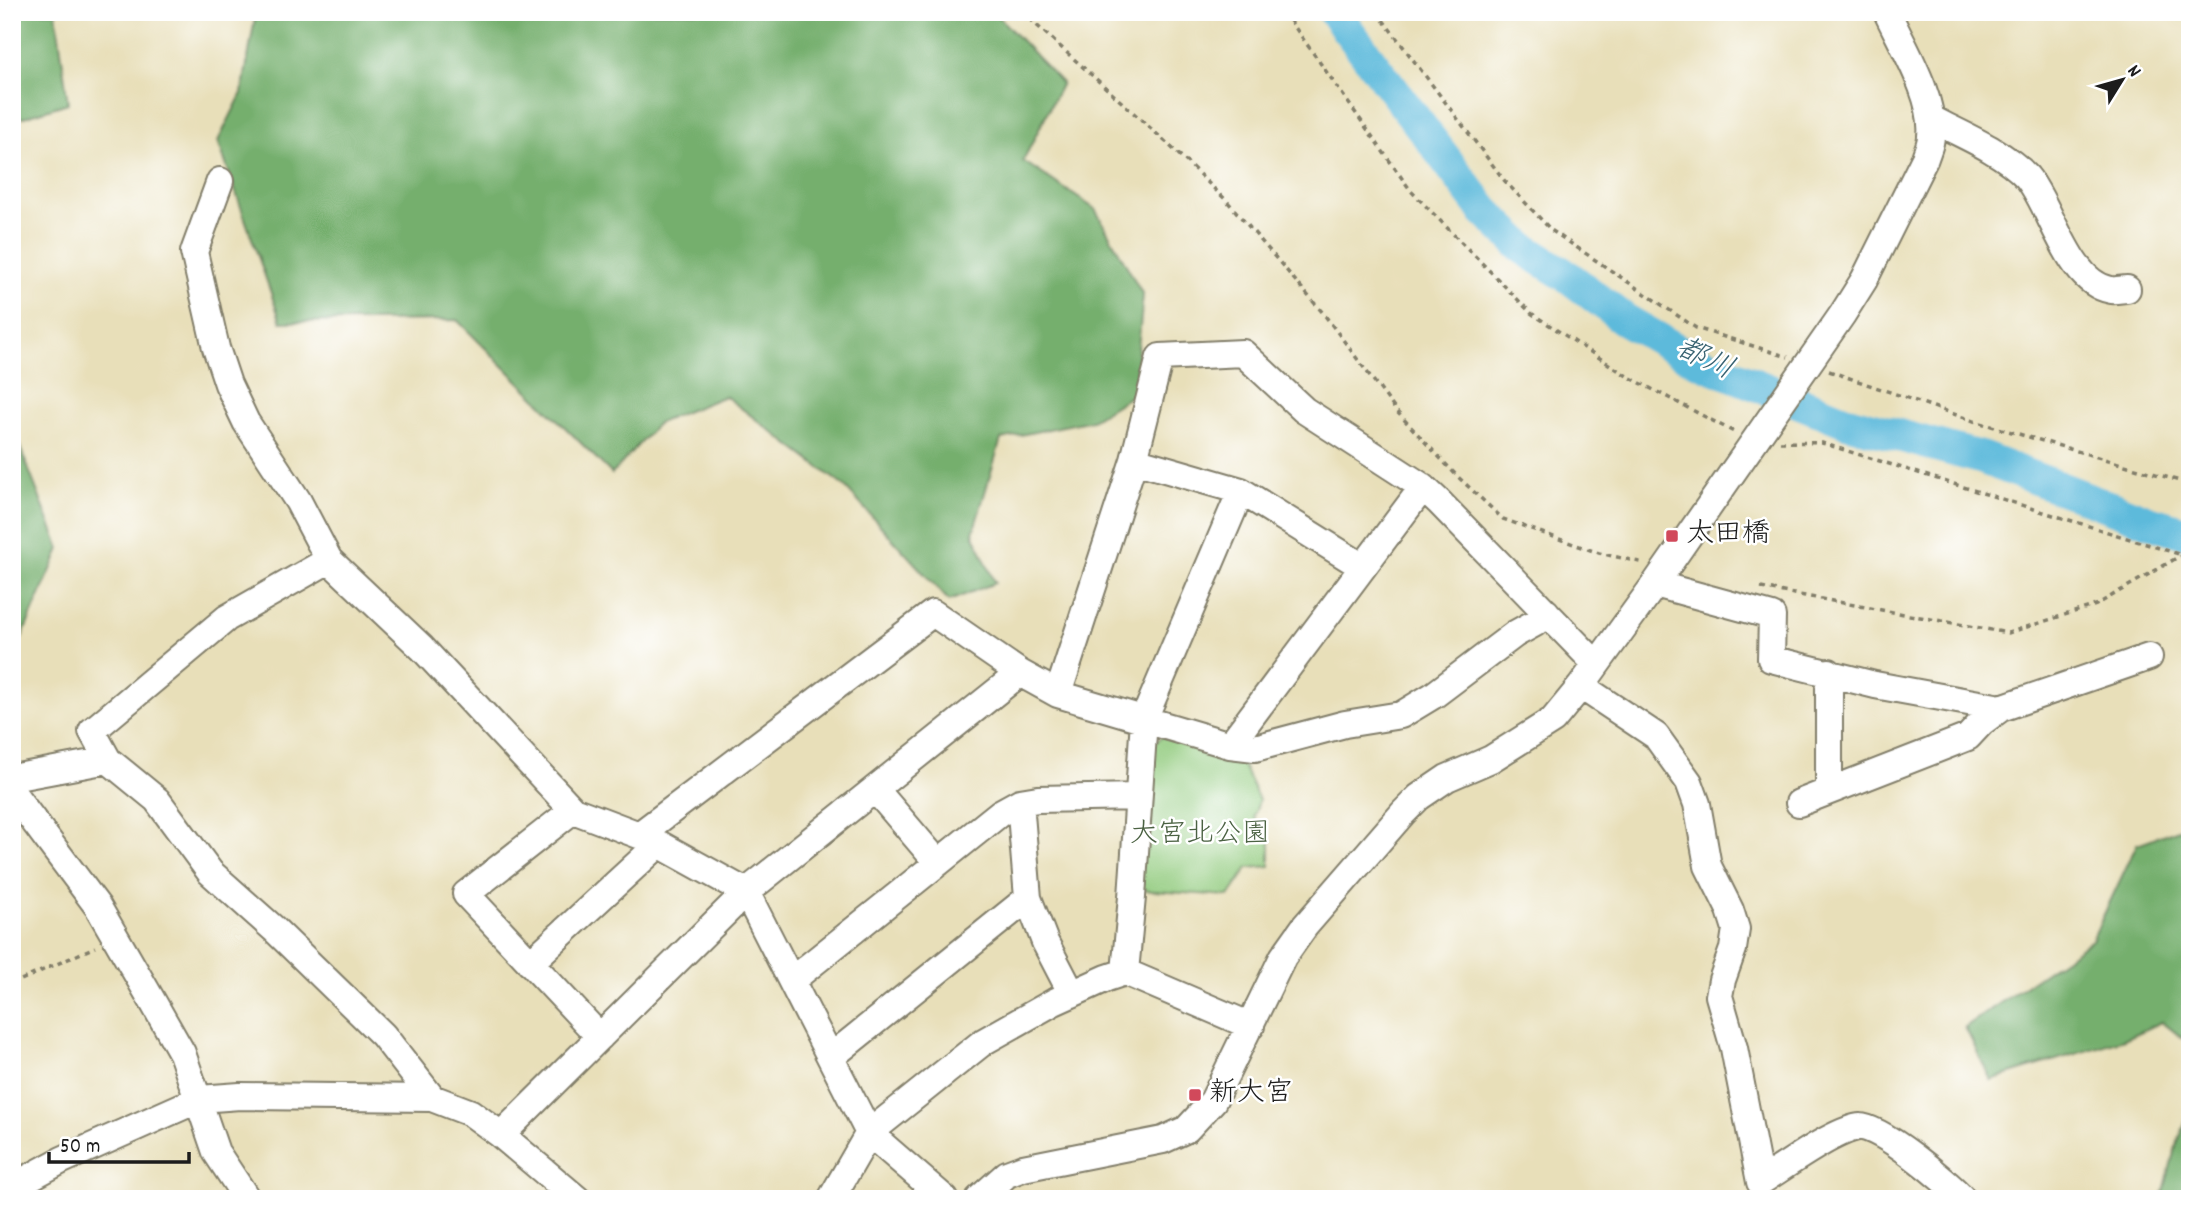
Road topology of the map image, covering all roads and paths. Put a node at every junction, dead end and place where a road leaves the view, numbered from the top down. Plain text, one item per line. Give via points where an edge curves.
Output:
1 (1022, 12) edge
2 (1284, 12) edge
3 (1377, 12) edge
4 (1887, 12) edge
5 (1931, 119) junction
6 (220, 181) dead end
7 (2127, 289) dead end
8 (1808, 364) junction
9 (1753, 442) junction
10 (1134, 460) junction
11 (2190, 484) edge
12 (1423, 487) junction
13 (1241, 491) junction
14 (2180, 556) junction
15 (329, 560) junction
16 (1363, 567) junction
17 (2190, 570) edge
18 (1660, 575) junction
19 (1755, 587) dead end
20 (1546, 612) junction
21 (2149, 657) dead end
22 (1596, 664) junction
23 (1829, 672) junction
24 (1020, 673) junction
25 (1581, 686) junction
26 (1058, 694) junction
27 (2001, 708) junction
28 (1144, 719) junction
29 (1230, 745) junction
30 (108, 760) junction
31 (12, 778) edge
32 (875, 789) junction
33 (1829, 791) junction
34 (12, 792) edge
35 (1139, 797) junction
36 (1020, 802) junction
37 (1798, 803) dead end
38 (573, 810) junction
39 (649, 839) junction
40 (937, 863) junction
41 (746, 892) junction
42 (1028, 898) junction
43 (116, 937) junction
44 (530, 963) junction
45 (1125, 972) junction
46 (792, 979) junction
47 (12, 984) edge
48 (1072, 994) junction
49 (1251, 1026) junction
50 (600, 1037) junction
51 (831, 1057) junction
52 (199, 1098) junction
53 (432, 1098) junction
54 (869, 1133) junction
55 (501, 1135) junction
56 (12, 1187) edge
57 (247, 1199) edge
58 (577, 1199) edge
59 (831, 1199) edge
60 (945, 1199) edge
61 (979, 1199) edge
62 (1963, 1199) edge

1 - 18 path via 1227,201 1323,313 1397,412 1503,519
2 - 9 path via 1411,191 1531,313 1627,376
3 - 8 path via 1504,180 1551,230 1696,328
4 - 5 street via 1927,99
5 - 7 street via 2007,160 2045,203 2080,270 2093,283 2110,290
5 - 8 street via 1925,158 1864,279
6 - 15 street via 194,252 216,348 246,422 298,501
8 - 9 street
8 - 11 path via 1974,421
9 - 14 path via 1822,443
9 - 18 street
10 - 12 street via 1160,357 1244,353 1304,410
10 - 13 street
10 - 26 street
12 - 16 street
12 - 20 street
13 - 16 street
13 - 28 street
14 - 17 path via 2188,557
14 - 19 path via 2096,605 2008,634
15 - 30 street via 227,618 92,731
15 - 38 street via 422,648
16 - 29 street
18 - 22 street
18 - 23 street via 1772,616 1771,659
20 - 22 street
20 - 29 street via 1401,715 1345,724 1255,748
21 - 27 street
22 - 25 street
23 - 27 street
23 - 33 street
24 - 26 street
24 - 32 street
24 - 39 street via 933,612
25 - 49 street via 1553,720 1491,759 1447,778 1403,813 1283,957
25 - 62 street via 1656,736 1689,782 1697,804 1709,866 1735,929 1719,996 1760,1182 1841,1132 1861,1126 1908,1152
26 - 28 street
27 - 33 street via 1968,737
28 - 29 street
28 - 35 street
30 - 31 street
30 - 53 street via 157,800 210,872 383,1035
32 - 40 street
32 - 41 street
33 - 37 street
34 - 43 street
35 - 36 street
35 - 45 street
36 - 40 street
36 - 42 street
38 - 39 street
38 - 44 street via 466,894
39 - 41 street
39 - 44 street
40 - 46 street
41 - 46 street
41 - 50 street
42 - 48 street
42 - 51 street
43 - 47 path
43 - 52 street via 182,1053
44 - 50 street
45 - 48 street
45 - 49 street
46 - 51 street
48 - 54 street via 983,1042
49 - 61 street via 1213,1101 1187,1129 1163,1140 1023,1168 1007,1174
50 - 55 street
51 - 54 street
52 - 53 street
52 - 56 street
52 - 57 street via 216,1152
53 - 55 street via 471,1112
54 - 59 street
54 - 60 street
55 - 58 street

